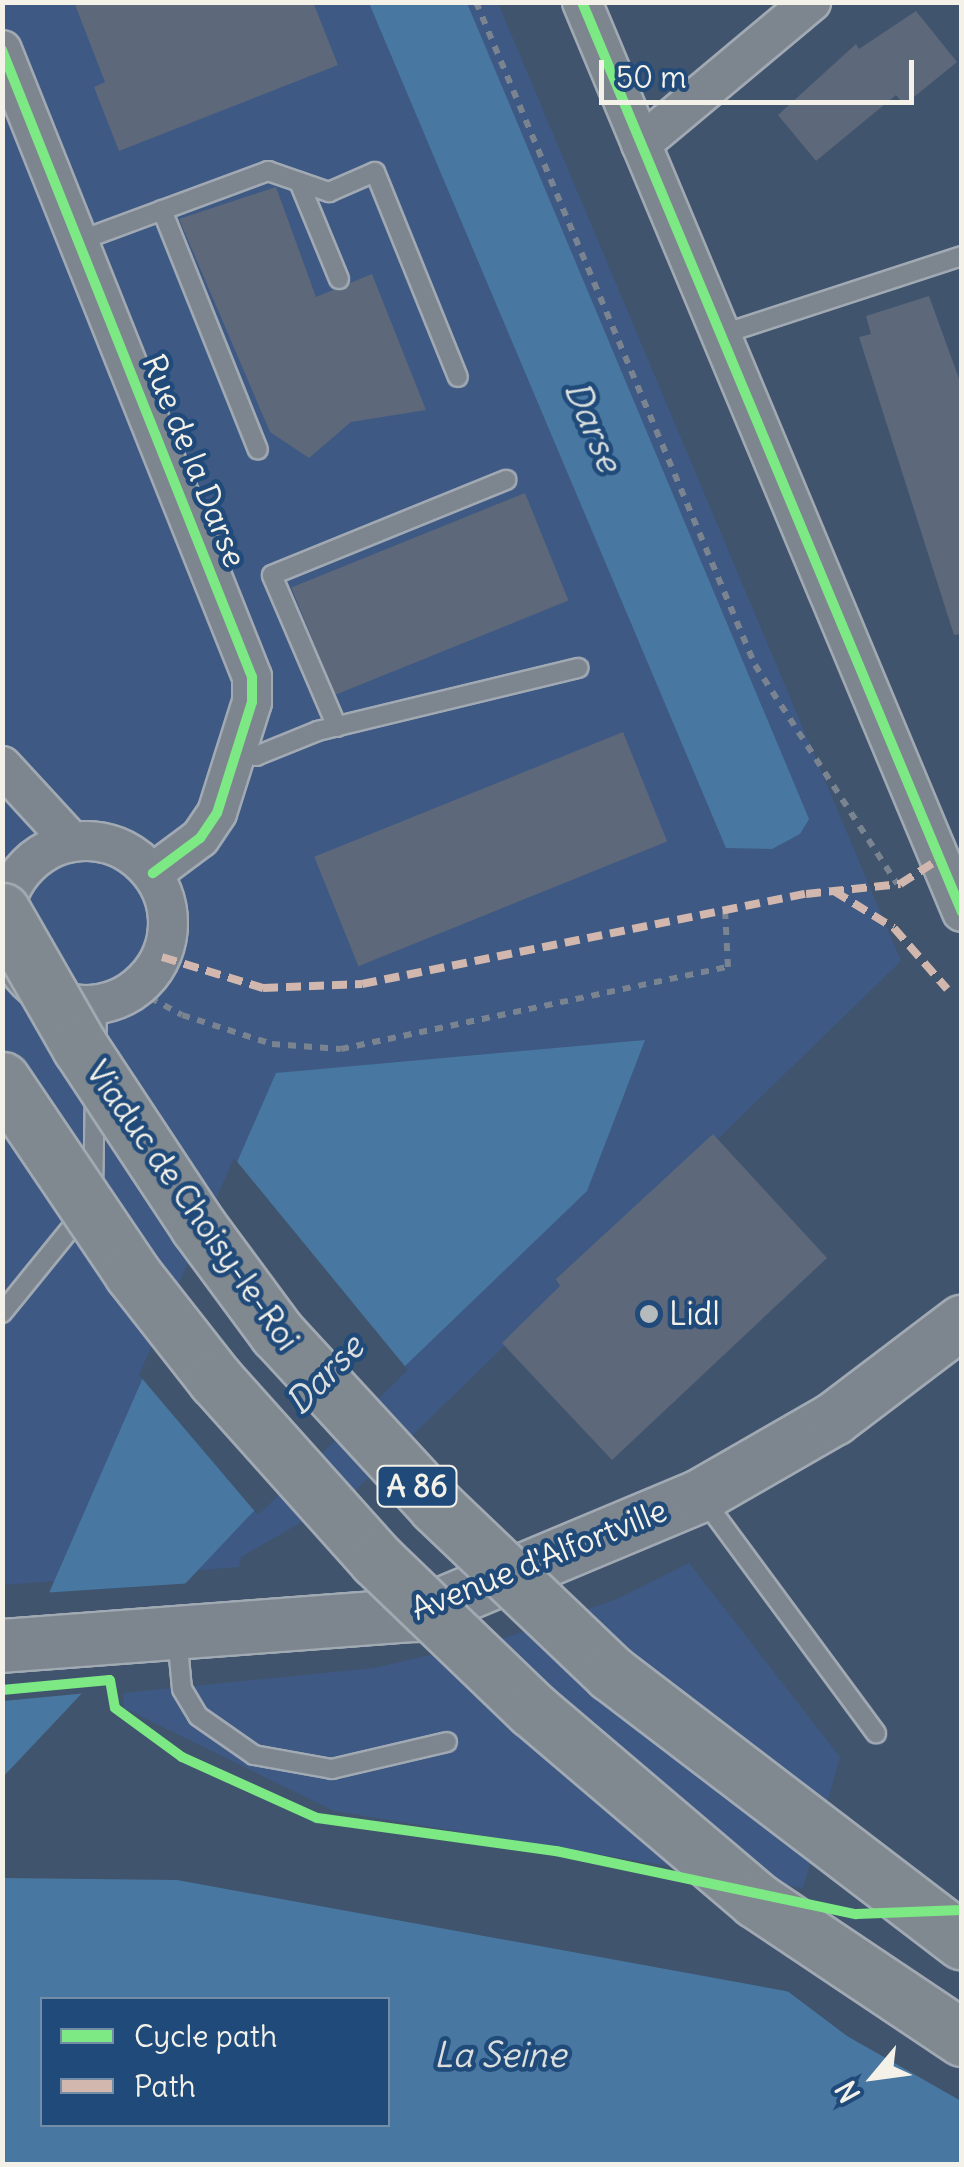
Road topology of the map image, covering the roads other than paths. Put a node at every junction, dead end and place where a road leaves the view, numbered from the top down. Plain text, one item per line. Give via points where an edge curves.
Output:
1 (582, 2) edge
2 (811, 2) edge
3 (2, 50) edge
4 (641, 144) junction
5 (300, 182) junction
6 (162, 210) junction
7 (79, 241) junction
8 (962, 256) edge
9 (339, 279) dead end
10 (718, 336) junction
11 (458, 377) dead end
12 (258, 450) dead end
13 (506, 480) dead end
14 (578, 668) dead end
15 (337, 727) junction
16 (236, 751) junction
17 (2, 766) edge
18 (71, 841) junction
19 (152, 872) junction
20 (2, 911) edge
21 (962, 912) edge
22 (97, 1006) junction
23 (2, 1080) edge
24 (2, 1312) edge
25 (962, 1322) edge
26 (700, 1496) junction
27 (172, 1631) junction
28 (2, 1646) edge
29 (876, 1733) dead end
30 (447, 1742) dead end
31 (962, 1941) edge
32 (962, 2038) edge

1 - 4 street
2 - 4 street
3 - 7 street, Rue de la Darse
4 - 10 street
5 - 6 lane via 268,171
5 - 9 lane
5 - 11 lane via 329,192 375,172
6 - 7 lane
6 - 12 lane
7 - 16 street, Rue de la Darse via 250,668 252,702
8 - 10 lane
10 - 21 street
13 - 15 lane via 272,575
14 - 15 lane
15 - 16 lane via 256,756
16 - 19 street, Rue de la Darse via 210,827
17 - 18 street
18 - 19 street via 102,841 130,852
18 - 22 street via 43,852 21,872 9,893 5,942 29,983 49,997
19 - 22 street via 166,900 162,956 136,990
20 - 31 highway, Viaduc de Choisy-le-Roi / A 86, bridge via 80,1047 198,1226 277,1333 436,1506 611,1673
22 - 24 lane via 93,1201
23 - 32 highway, A 86, bridge via 132,1273 377,1560 533,1710 756,1900
25 - 26 main road, Avenue d'Alfortville via 834,1419
26 - 27 main road, Avenue d'Alfortville via 416,1616
26 - 29 lane
27 - 28 main road, Avenue d'Alfortville
27 - 30 lane via 182,1689 198,1716 254,1755 332,1769

